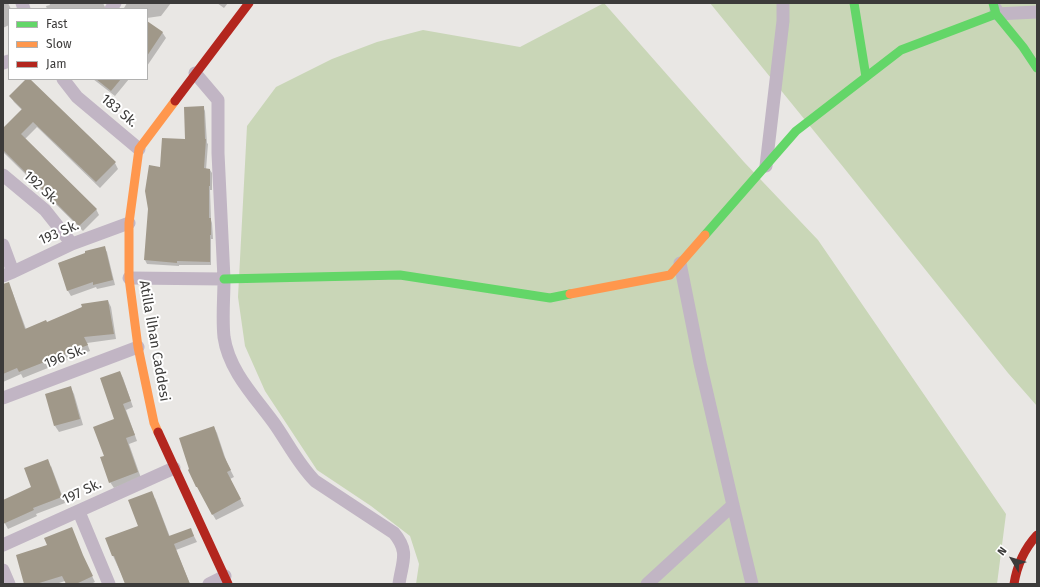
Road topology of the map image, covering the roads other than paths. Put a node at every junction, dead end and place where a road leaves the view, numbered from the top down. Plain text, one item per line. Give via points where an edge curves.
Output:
1 (249, 3) edge
2 (783, 3) edge
3 (854, 3) edge
4 (995, 7) edge
5 (1037, 12) edge
6 (1037, 68) edge
7 (195, 73) junction
8 (866, 77) junction
9 (64, 80) edge
10 (139, 149) junction
11 (766, 166) junction
12 (3, 175) edge
13 (129, 223) junction
14 (72, 244) junction
15 (3, 245) edge
16 (680, 263) junction
17 (8, 274) edge
18 (129, 278) junction
19 (224, 279) junction
20 (138, 347) junction
21 (3, 398) edge
22 (174, 468) junction
23 (733, 506) junction
24 (79, 512) junction
25 (1037, 535) edge
26 (3, 545) edge
27 (3, 570) edge
28 (226, 580) edge
29 (9, 584) edge
30 (109, 584) edge
31 (209, 584) edge
32 (399, 584) edge
33 (647, 584) edge
34 (752, 584) edge
35 (1014, 584) edge

1 - 7 street, Atilla İlhan Caddesi
2 - 11 street
3 - 8 street
4 - 5 street
4 - 6 street
4 - 8 street via 901,50
7 - 10 street, Atilla İlhan Caddesi
7 - 19 street via 218,100
8 - 11 street via 796,131
9 - 10 street, 183 Sk. via 77,97
10 - 13 street, Atilla İlhan Caddesi
11 - 16 street
12 - 14 street, 192 Sk. via 45,210
13 - 14 street, 193 Sk.
13 - 18 street, Atilla İlhan Caddesi
14 - 17 street, 193 Sk.
15 - 17 street
16 - 19 street via 670,275 550,298 400,275
16 - 23 street
18 - 19 street
18 - 20 street, Atilla İlhan Caddesi
19 - 32 street via 224,339 237,372 315,482 394,533 400,540 404,555
20 - 21 street, 196 Sk.
20 - 22 street, Atilla İlhan Caddesi via 154,423
22 - 24 street, 197 Sk.
22 - 28 street, Atilla İlhan Caddesi
23 - 33 street
23 - 34 street
24 - 26 street, 197 Sk.
24 - 30 street
25 - 35 street via 1022,555
27 - 29 street
28 - 31 street

